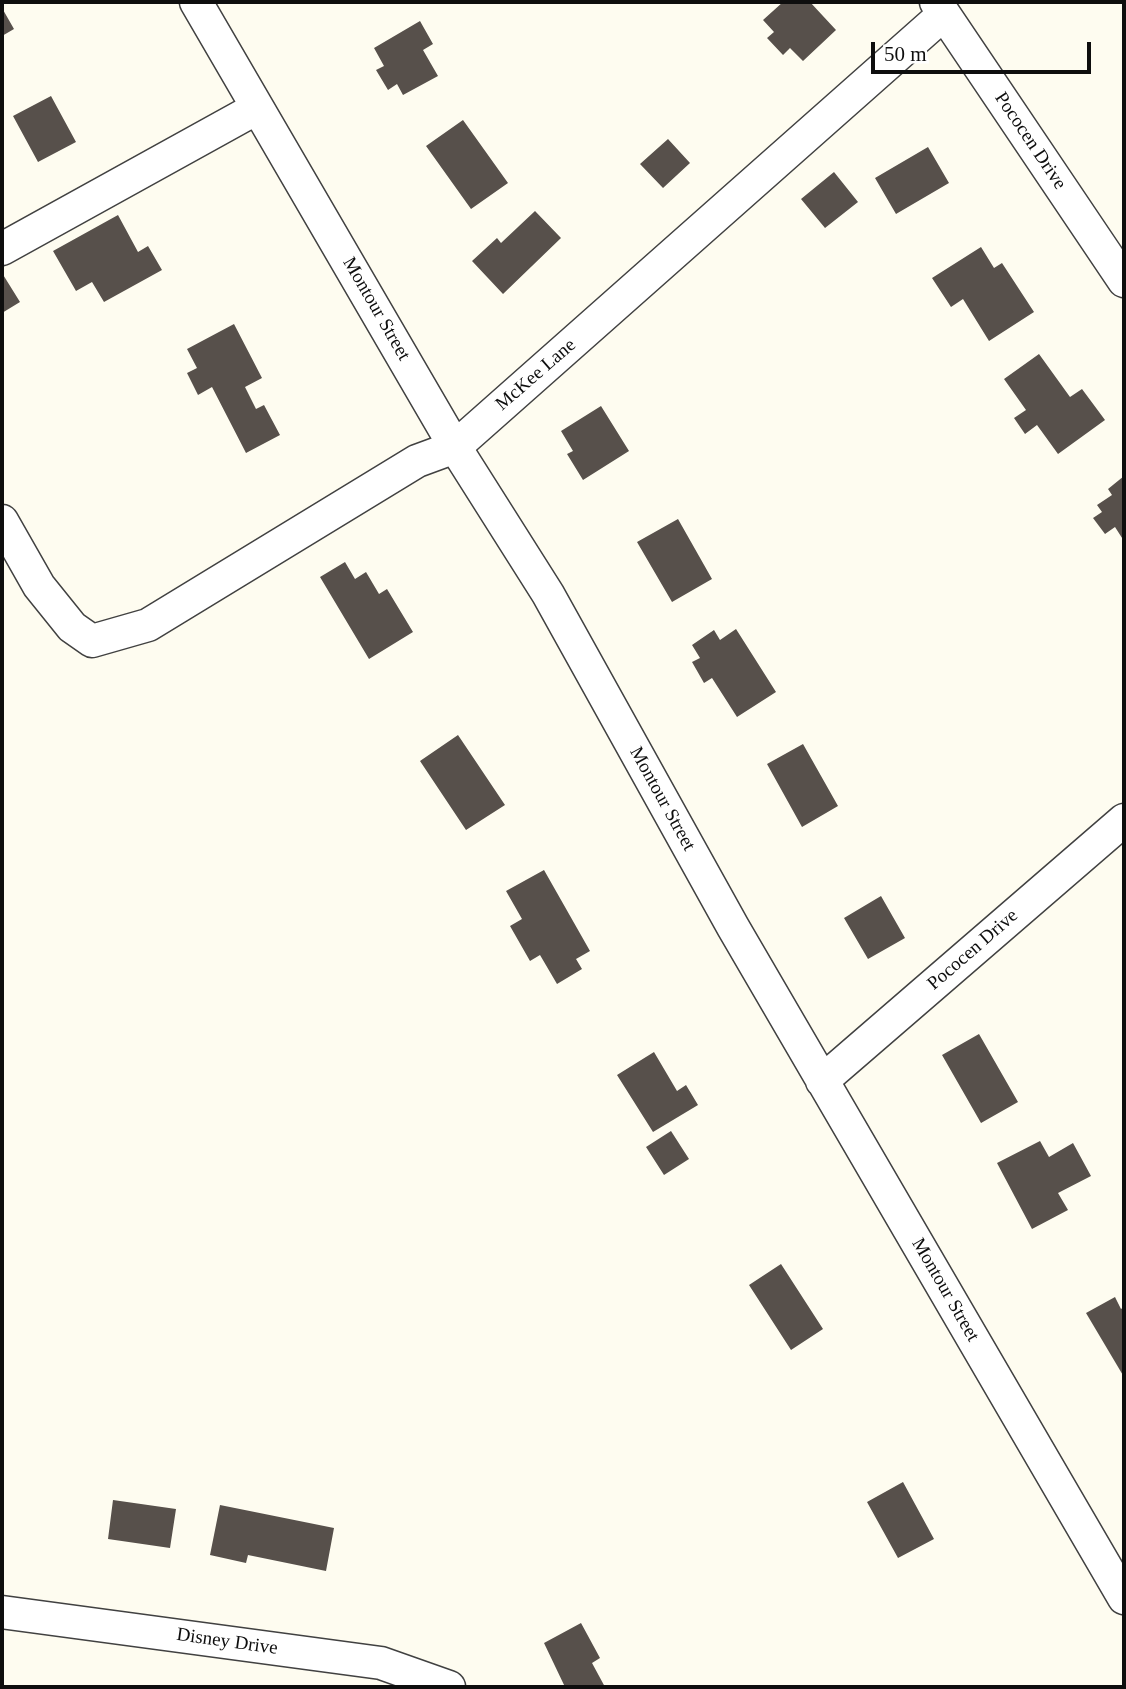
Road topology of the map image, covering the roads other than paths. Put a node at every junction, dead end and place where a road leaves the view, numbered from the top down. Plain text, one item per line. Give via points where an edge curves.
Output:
1 (196, 2) edge
2 (940, 8) edge
3 (257, 108) junction
4 (2, 249) edge
5 (1124, 281) edge
6 (455, 447) junction
7 (2, 521) edge
8 (1124, 820) edge
9 (822, 1081) junction
10 (1124, 1598) edge
11 (2, 1612) edge
12 (449, 1687) edge

1 - 3 street, Montour Street
2 - 5 street, Pococen Drive
2 - 6 street, McKee Lane
3 - 4 street
3 - 6 street, Montour Street
6 - 7 street, McKee Lane via 417,461 148,625 92,641 72,627 39,586
6 - 9 street, Montour Street via 548,594
8 - 9 street, Pococen Drive
9 - 10 street, Montour Street
11 - 12 street, Disney Drive via 382,1662

